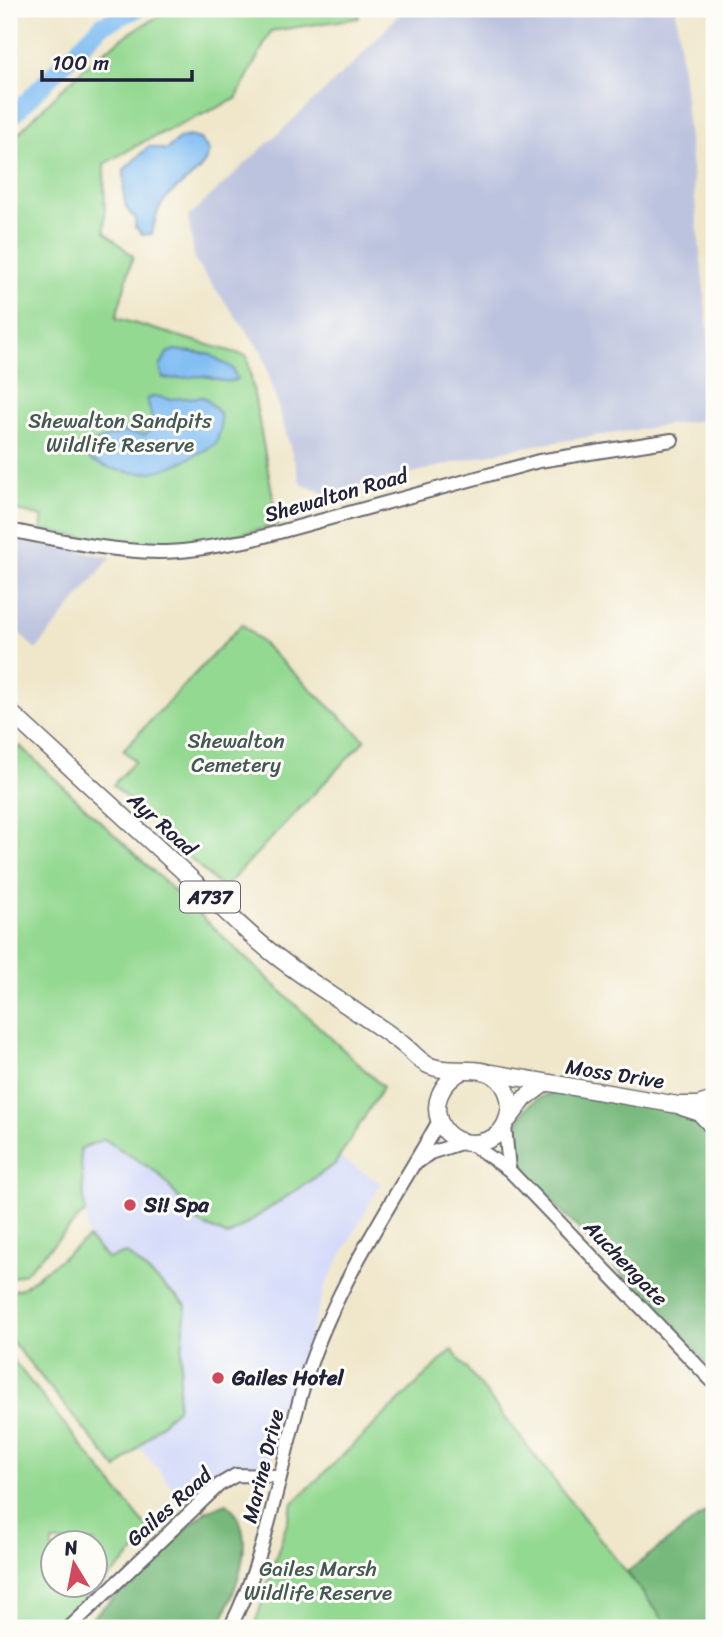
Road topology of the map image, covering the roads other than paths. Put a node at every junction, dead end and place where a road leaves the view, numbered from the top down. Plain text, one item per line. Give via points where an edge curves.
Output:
1 (672, 440) dead end
2 (9, 530) edge
3 (9, 711) edge
4 (426, 1064) junction
5 (464, 1070) junction
6 (490, 1073) junction
7 (544, 1084) junction
8 (714, 1100) edge
9 (678, 1105) junction
10 (438, 1115) junction
11 (505, 1125) junction
12 (714, 1128) edge
13 (468, 1143) junction
14 (414, 1165) junction
15 (509, 1170) junction
16 (714, 1382) edge
17 (279, 1476) junction
18 (69, 1628) edge
19 (230, 1628) edge

1 - 2 street, Shewalton Road via 539,461 202,549 105,548
3 - 4 main road, Ayr Road / A737 via 271,952
4 - 5 main road
4 - 10 main road
5 - 6 main road
5 - 10 main road via 444,1083 438,1094
6 - 7 main road, Moss Drive
6 - 11 main road via 504,1085 510,1099
7 - 9 main road, Moss Drive
7 - 11 main road, Moss Drive via 525,1098
8 - 9 main road, Moss Drive
9 - 12 main road, Moss Drive via 700,1113
10 - 13 main road via 448,1134
10 - 14 street, Marine Drive
11 - 13 main road via 489,1139
11 - 15 street
13 - 14 street via 430,1153
13 - 15 street, Auchengate
14 - 17 street, Marine Drive via 324,1328
15 - 16 street, Auchengate
17 - 18 street, Gailes Road via 236,1475 219,1485
17 - 19 street, Marine Drive via 247,1596

